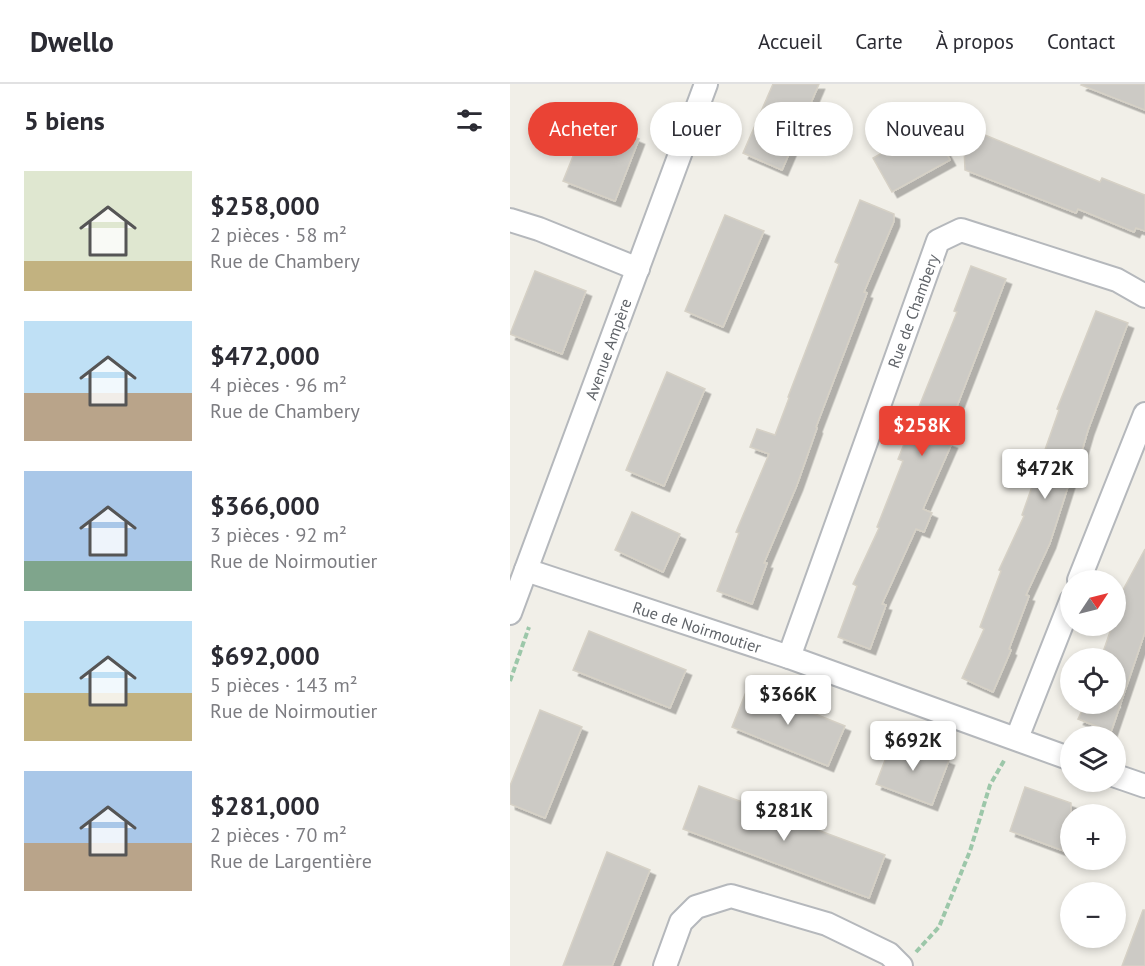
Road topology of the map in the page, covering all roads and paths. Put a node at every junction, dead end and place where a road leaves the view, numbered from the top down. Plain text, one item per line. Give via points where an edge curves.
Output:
1 (706, 84) edge
2 (510, 220) edge
3 (638, 268) junction
4 (1145, 296) edge
5 (1145, 414) edge
6 (526, 570) junction
7 (1083, 570) edge
8 (510, 614) edge
9 (532, 620) dead end
10 (1060, 629) edge
11 (789, 657) junction
12 (510, 681) edge
13 (1017, 738) junction
14 (1060, 755) edge
15 (1126, 779) edge
16 (1145, 786) edge
17 (906, 962) edge
18 (664, 966) edge

1 - 3 street, Avenue Ampère
2 - 3 street
3 - 6 street, Avenue Ampère
4 - 11 street, Rue de Chambery via 1117,280 961,230 938,241
5 - 7 street
6 - 8 street, Avenue Ampère
6 - 11 street, Rue de Noirmoutier
9 - 12 path
10 - 13 street
11 - 13 street, Rue de Noirmoutier
13 - 14 street, Rue de Noirmoutier
13 - 17 path via 990,785 970,851 939,927
15 - 16 street
17 - 18 street via 827,924 731,896 696,907 681,922

